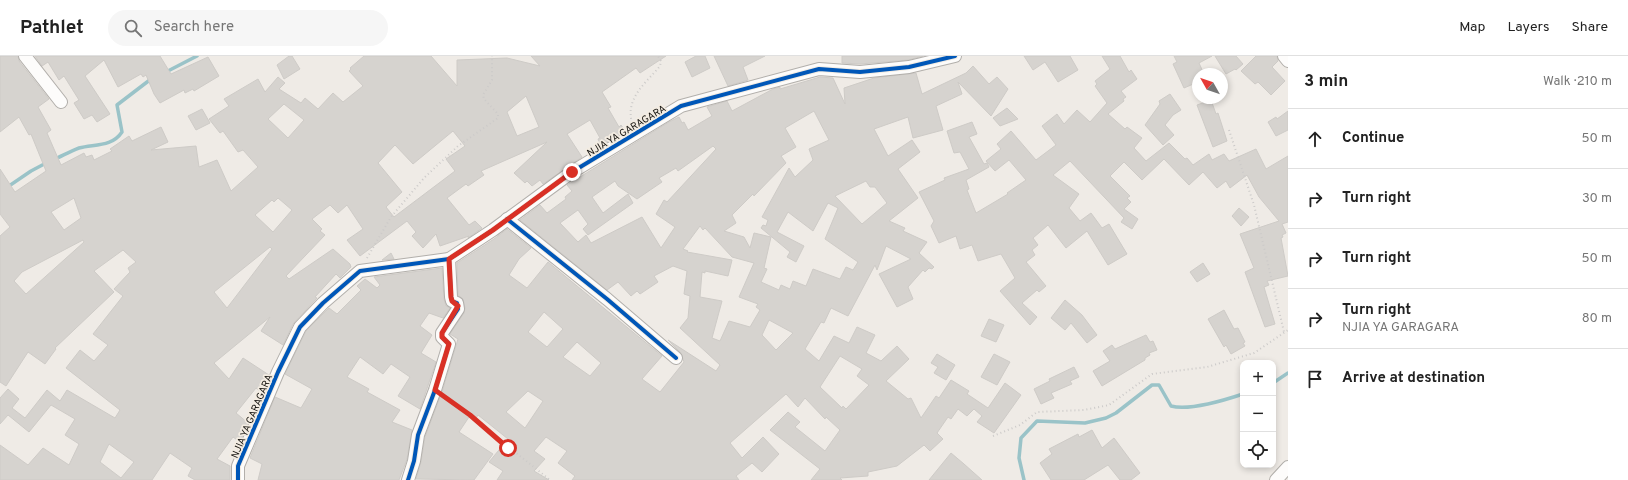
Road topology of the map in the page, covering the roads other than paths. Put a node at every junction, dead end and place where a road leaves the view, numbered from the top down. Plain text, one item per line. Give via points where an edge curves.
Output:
1 (25, 56) edge
2 (955, 56) edge
3 (1284, 56) edge
4 (1288, 61) edge
5 (61, 102) dead end
6 (507, 219) junction
7 (449, 259) junction
8 (676, 358) dead end
9 (1288, 467) edge
10 (238, 480) edge
11 (408, 480) edge
12 (1276, 480) edge

1 - 5 street
2 - 6 street, NJIA YA GARAGARA via 910,67 860,72 819,68 681,106 572,172
3 - 4 street
6 - 7 street, NJIA YA GARAGARA
6 - 8 street
7 - 10 street, NJIA YA GARAGARA via 360,271 300,327 238,466
7 - 11 street via 451,297 458,306 442,333 442,337 449,344 418,435
9 - 12 street

